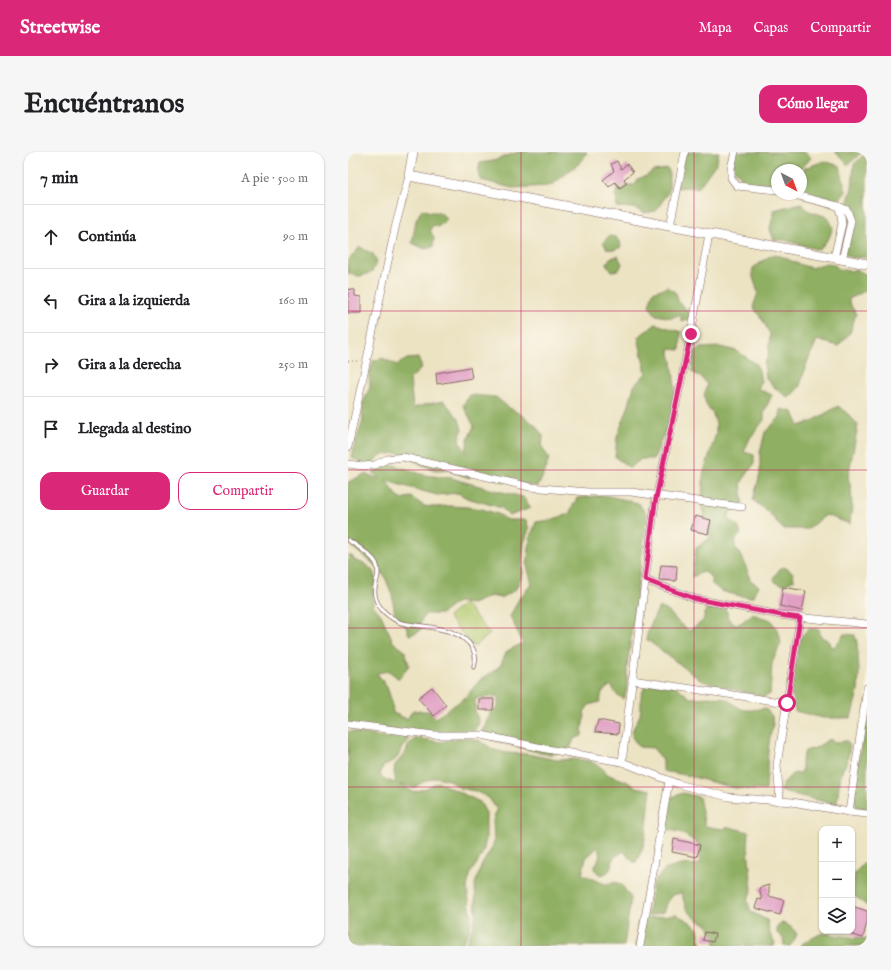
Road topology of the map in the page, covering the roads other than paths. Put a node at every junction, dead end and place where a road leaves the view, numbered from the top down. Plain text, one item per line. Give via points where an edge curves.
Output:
1 (413, 152) edge
2 (685, 152) edge
3 (735, 152) edge
4 (409, 176) junction
5 (771, 189) edge
6 (807, 198) edge
7 (670, 226) junction
8 (708, 234) junction
9 (838, 259) junction
10 (867, 264) edge
11 (348, 446) edge
12 (348, 464) edge
13 (657, 495) junction
14 (742, 507) dead end
15 (348, 540) edge
16 (645, 580) junction
17 (800, 618) junction
18 (867, 624) edge
19 (474, 667) dead end
20 (632, 680) junction
21 (867, 688) edge
22 (787, 703) junction
23 (348, 724) edge
24 (622, 762) junction
25 (669, 780) junction
26 (780, 801) junction
27 (849, 812) junction
28 (867, 814) edge
29 (640, 946) edge

1 - 4 street
2 - 7 street
3 - 5 street via 731,178 737,186
4 - 7 street
4 - 11 street via 396,224
6 - 9 street via 838,206 842,224
7 - 8 street
8 - 9 street
8 - 13 street via 691,334
9 - 10 street
12 - 13 street via 375,465 387,459 403,457 530,487
13 - 14 street
13 - 16 street
15 - 19 lane via 363,550 376,564 378,578 375,598 379,606 400,623 451,632 463,638 475,654
16 - 17 street via 696,599
16 - 20 street
17 - 18 street
17 - 22 street
20 - 22 street
20 - 24 street
21 - 27 street
22 - 26 street via 778,765
23 - 24 street via 434,735 482,735
24 - 25 street
25 - 26 street via 728,797
25 - 29 street
26 - 27 street
27 - 28 street

